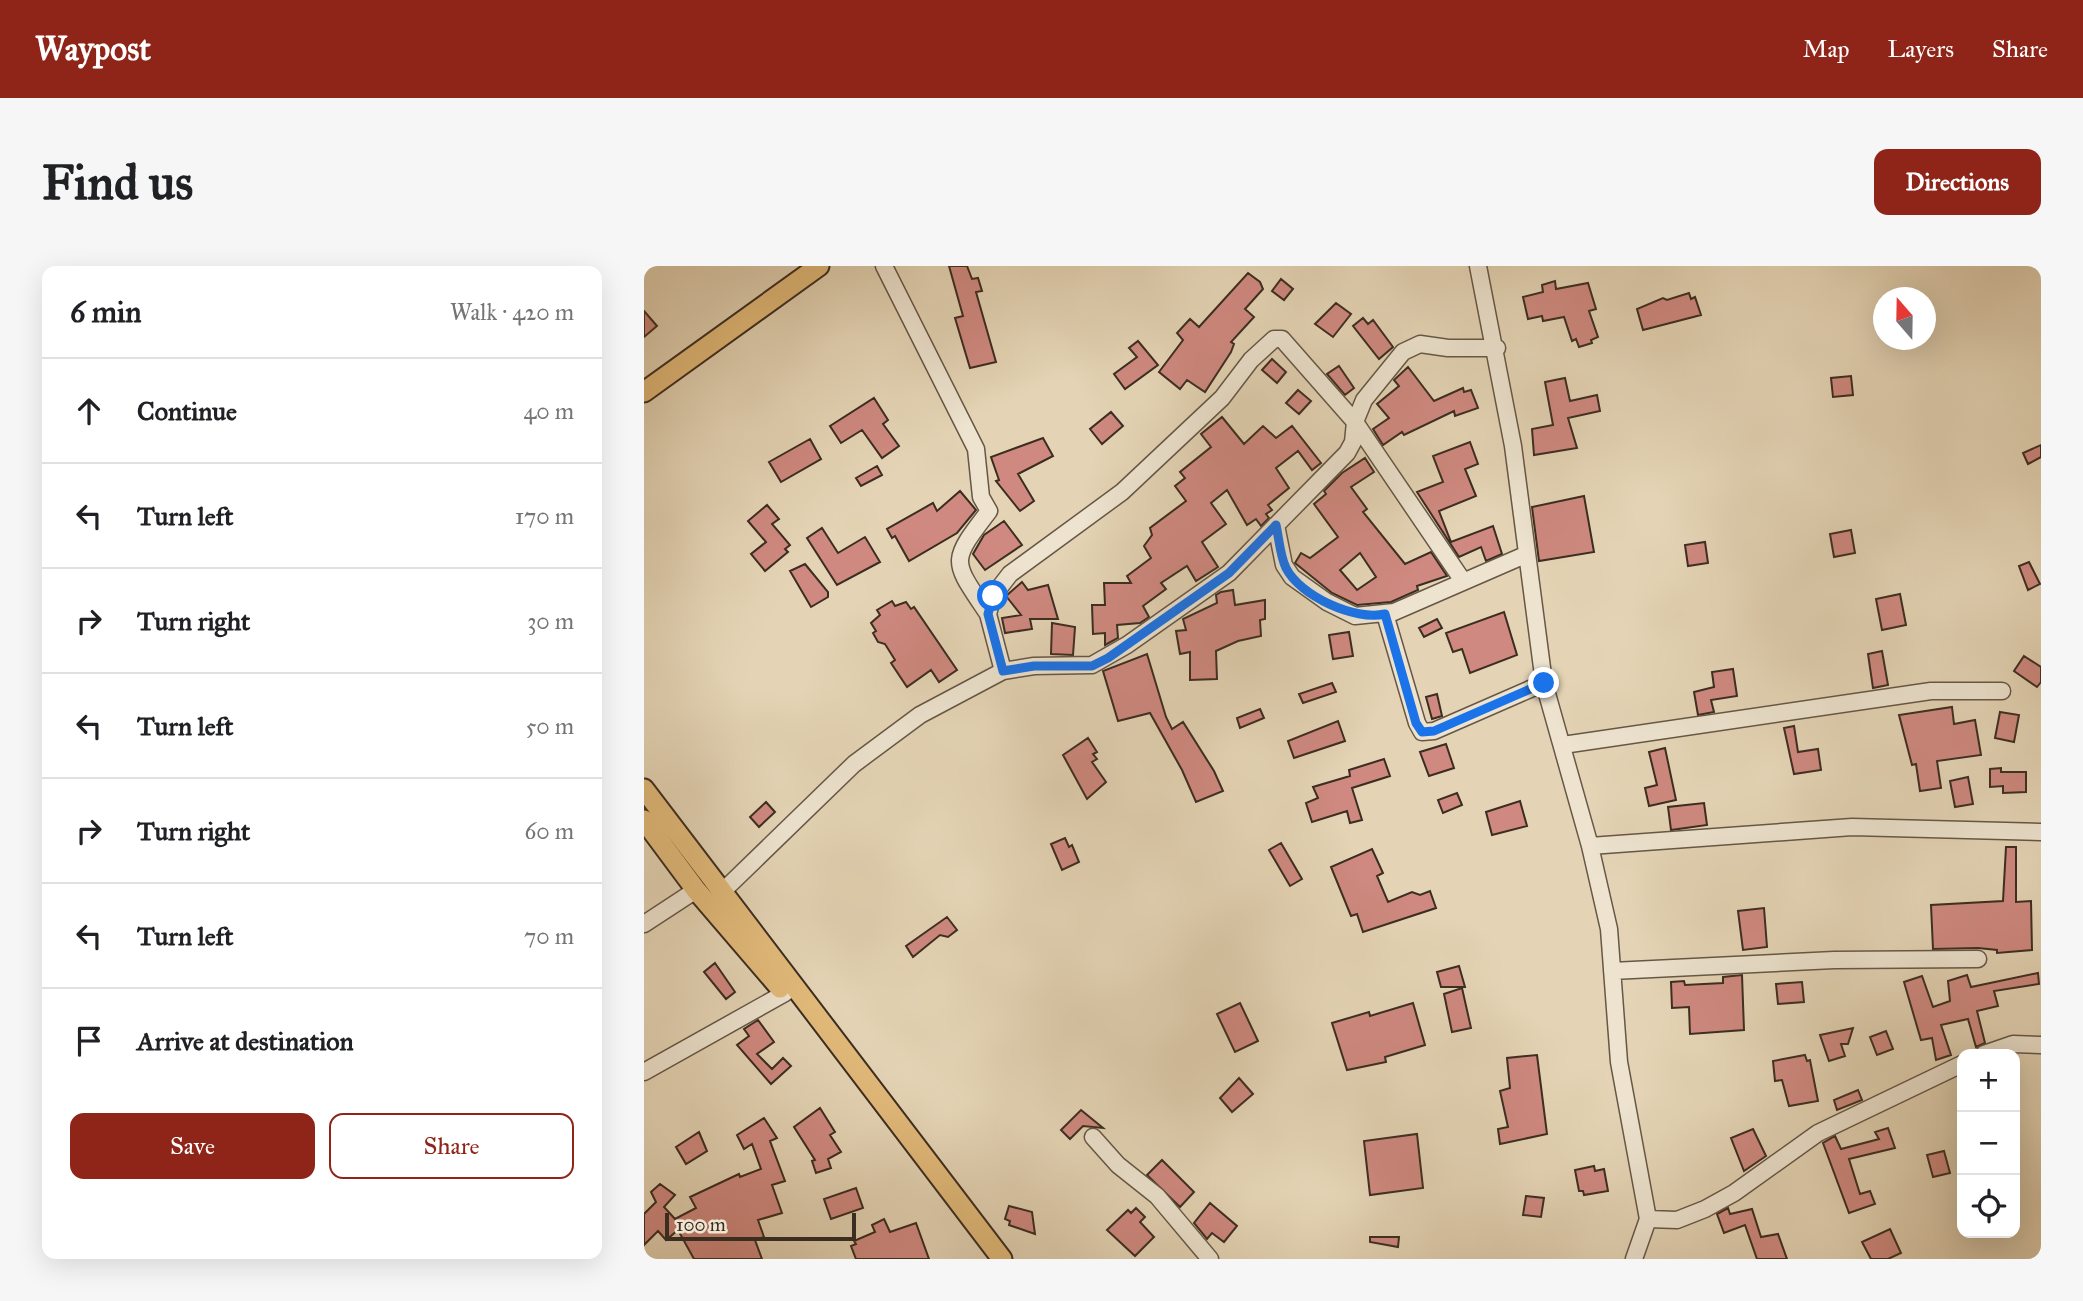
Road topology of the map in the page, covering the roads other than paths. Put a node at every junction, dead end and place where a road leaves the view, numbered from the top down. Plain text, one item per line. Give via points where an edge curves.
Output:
1 (819, 266) edge
2 (884, 266) edge
3 (1478, 266) edge
4 (1497, 348) junction
5 (644, 392) edge
6 (1355, 422) junction
7 (1276, 525) junction
8 (1525, 555) junction
9 (1463, 581) junction
10 (988, 614) junction
11 (1385, 614) junction
12 (1003, 671) junction
13 (1544, 683) junction
14 (2002, 691) dead end
15 (1563, 746) junction
16 (644, 789) edge
17 (644, 820) edge
18 (2041, 832) edge
19 (1590, 846) junction
20 (696, 890) junction
21 (722, 892) junction
22 (644, 924) edge
23 (1979, 959) dead end
24 (1612, 971) junction
25 (785, 993) junction
26 (2041, 1045) edge
27 (1998, 1049) edge
28 (1957, 1067) edge
29 (644, 1072) edge
30 (1093, 1137) dead end
31 (1648, 1219) junction
32 (986, 1259) edge
33 (1002, 1259) edge
34 (1210, 1259) edge
35 (1634, 1259) edge

1 - 5 main road
2 - 10 street via 975,449 981,496 989,511 962,546 957,561
3 - 4 street
4 - 6 street via 1420,344 1404,352 1364,400
4 - 8 street
6 - 7 street via 1347,453
6 - 9 street
6 - 10 street via 1282,339 1268,342 1222,398 1122,492 1010,574 993,596
7 - 11 street via 1284,565 1292,577 1355,616
7 - 12 street via 1229,573 1108,658 1092,666
8 - 9 street
8 - 13 street
9 - 11 street
10 - 12 street
11 - 13 street via 1422,732 1434,731
12 - 21 street via 920,715 854,764
13 - 15 street
14 - 15 street via 1931,691
15 - 19 street
16 - 21 main road
17 - 20 main road
18 - 19 street via 1852,827
19 - 24 street via 1609,929
20 - 22 street
20 - 25 main road
21 - 33 main road
23 - 24 street via 1834,960
24 - 31 street via 1619,1062
25 - 29 street
25 - 32 main road
26 - 27 street via 2012,1044
28 - 31 street via 1818,1133 1705,1209 1677,1220
30 - 34 street via 1118,1165 1157,1196
31 - 35 street

